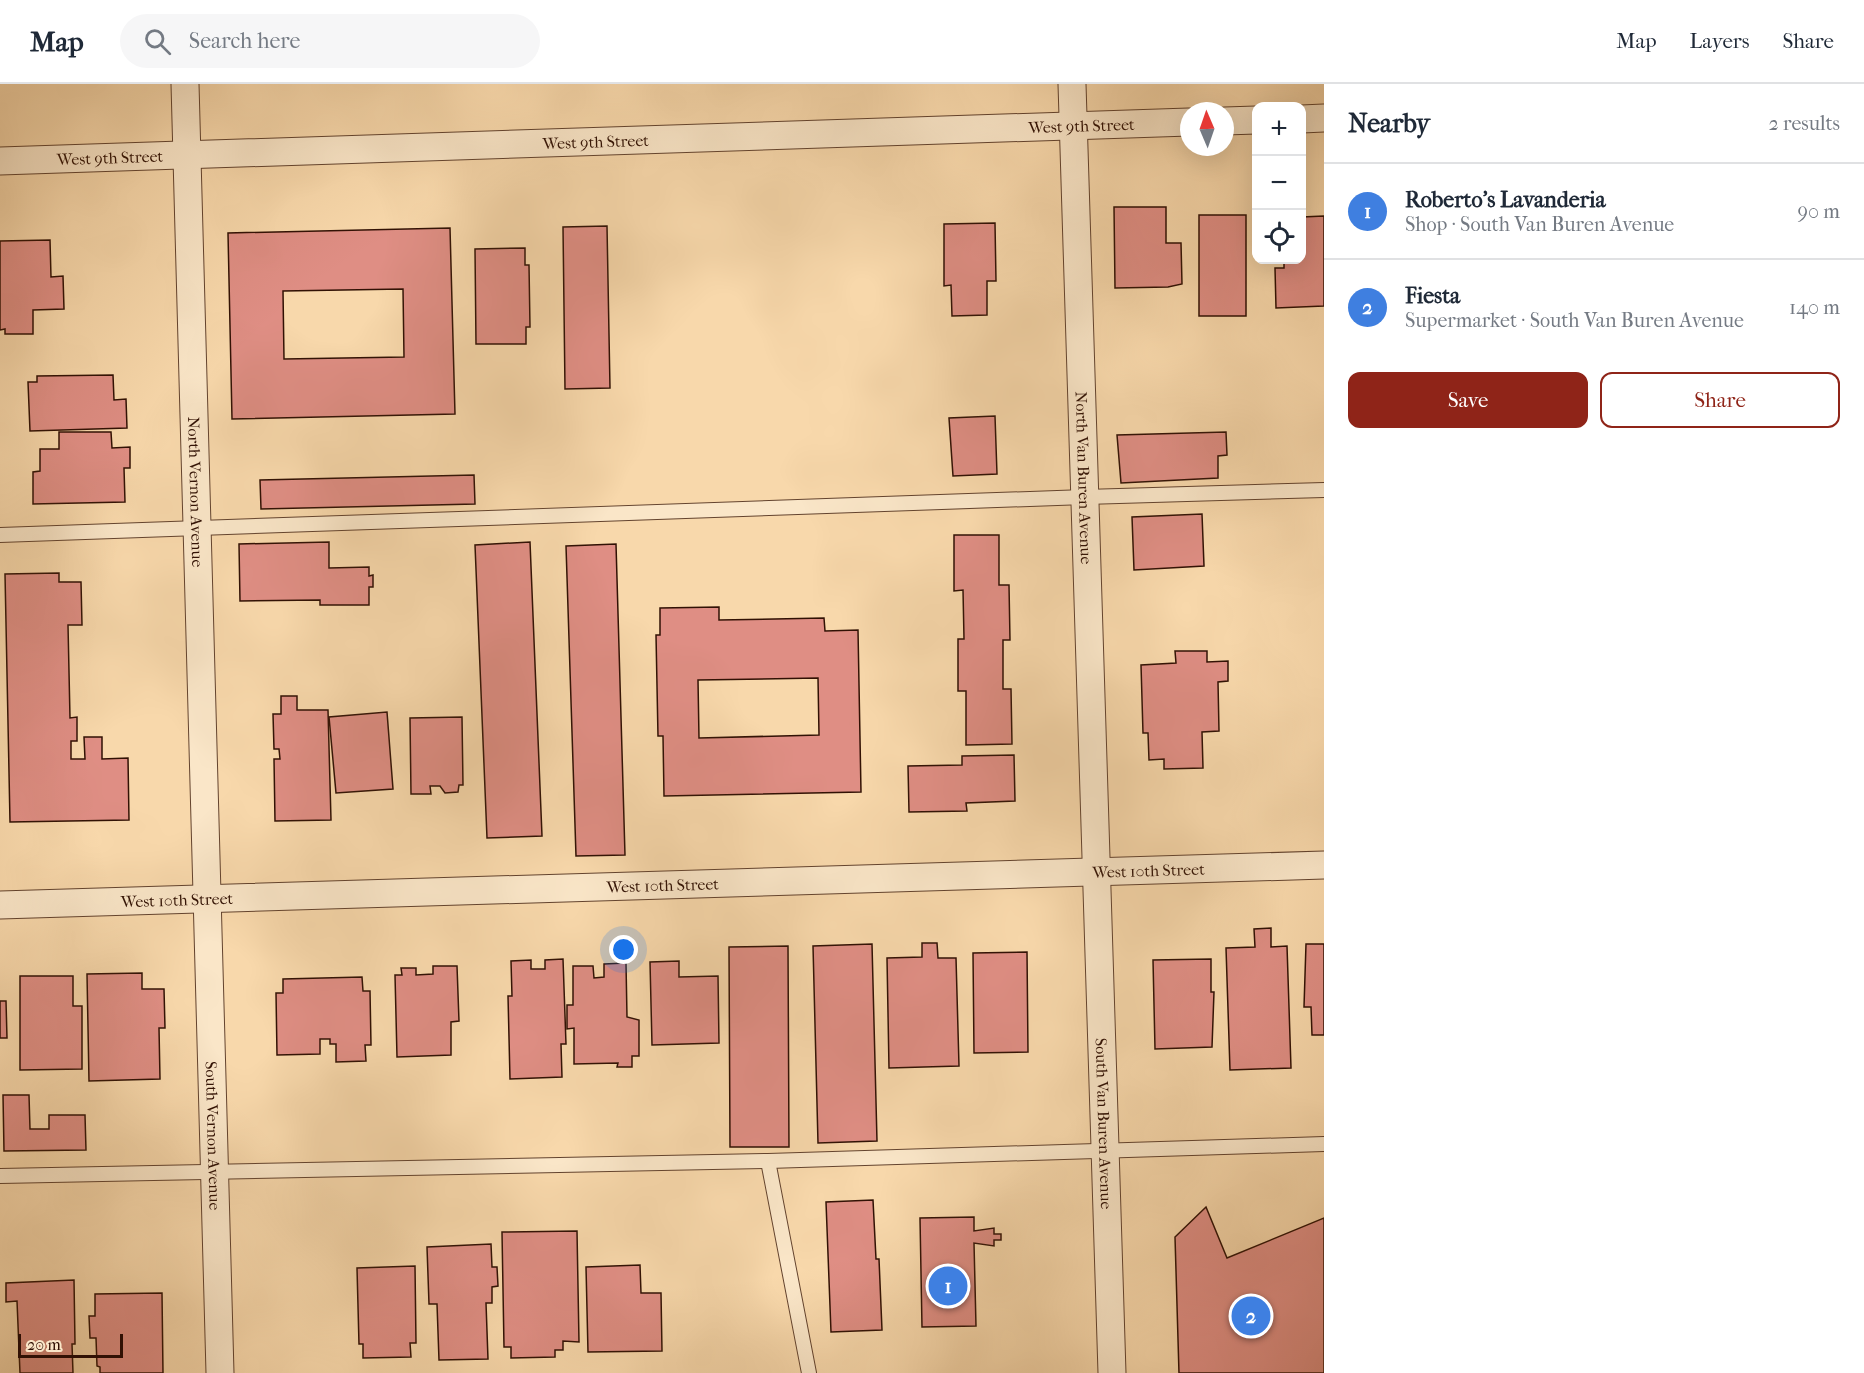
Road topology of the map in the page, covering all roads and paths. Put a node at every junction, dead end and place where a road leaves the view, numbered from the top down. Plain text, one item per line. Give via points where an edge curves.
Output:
1 (185, 84) edge
2 (1072, 84) edge
3 (1324, 118) edge
4 (1306, 119) edge
5 (1252, 120) edge
6 (1234, 121) edge
7 (1180, 122) edge
8 (1073, 125) junction
9 (187, 155) junction
10 (0, 161) edge
11 (1324, 490) edge
12 (1085, 497) junction
13 (196, 528) junction
14 (0, 535) edge
15 (1324, 865) edge
16 (1096, 872) junction
17 (207, 899) junction
18 (0, 905) edge
19 (1324, 1144) edge
20 (1104, 1151) junction
21 (768, 1161) junction
22 (215, 1173) junction
23 (0, 1176) edge
24 (220, 1373) edge
25 (808, 1373) edge
26 (1112, 1373) edge

1 - 9 street, North Vernon Avenue
2 - 8 street, North Van Buren Avenue
3 - 4 street
5 - 6 street
7 - 8 street, West 9th Street
8 - 9 street, West 9th Street
8 - 12 street, North Van Buren Avenue
9 - 10 street, West 9th Street
9 - 13 street, North Vernon Avenue
11 - 12 lane
12 - 13 lane
12 - 16 street, North Van Buren Avenue
13 - 14 lane
13 - 17 street, North Vernon Avenue
15 - 16 street, West 10th Street
16 - 17 street, West 10th Street
16 - 20 street, South Van Buren Avenue
17 - 18 street, West 10th Street
17 - 22 street, South Vernon Avenue
19 - 20 lane
20 - 21 lane
20 - 26 street, South Van Buren Avenue
21 - 22 lane
21 - 25 lane
22 - 23 lane
22 - 24 street, South Vernon Avenue

